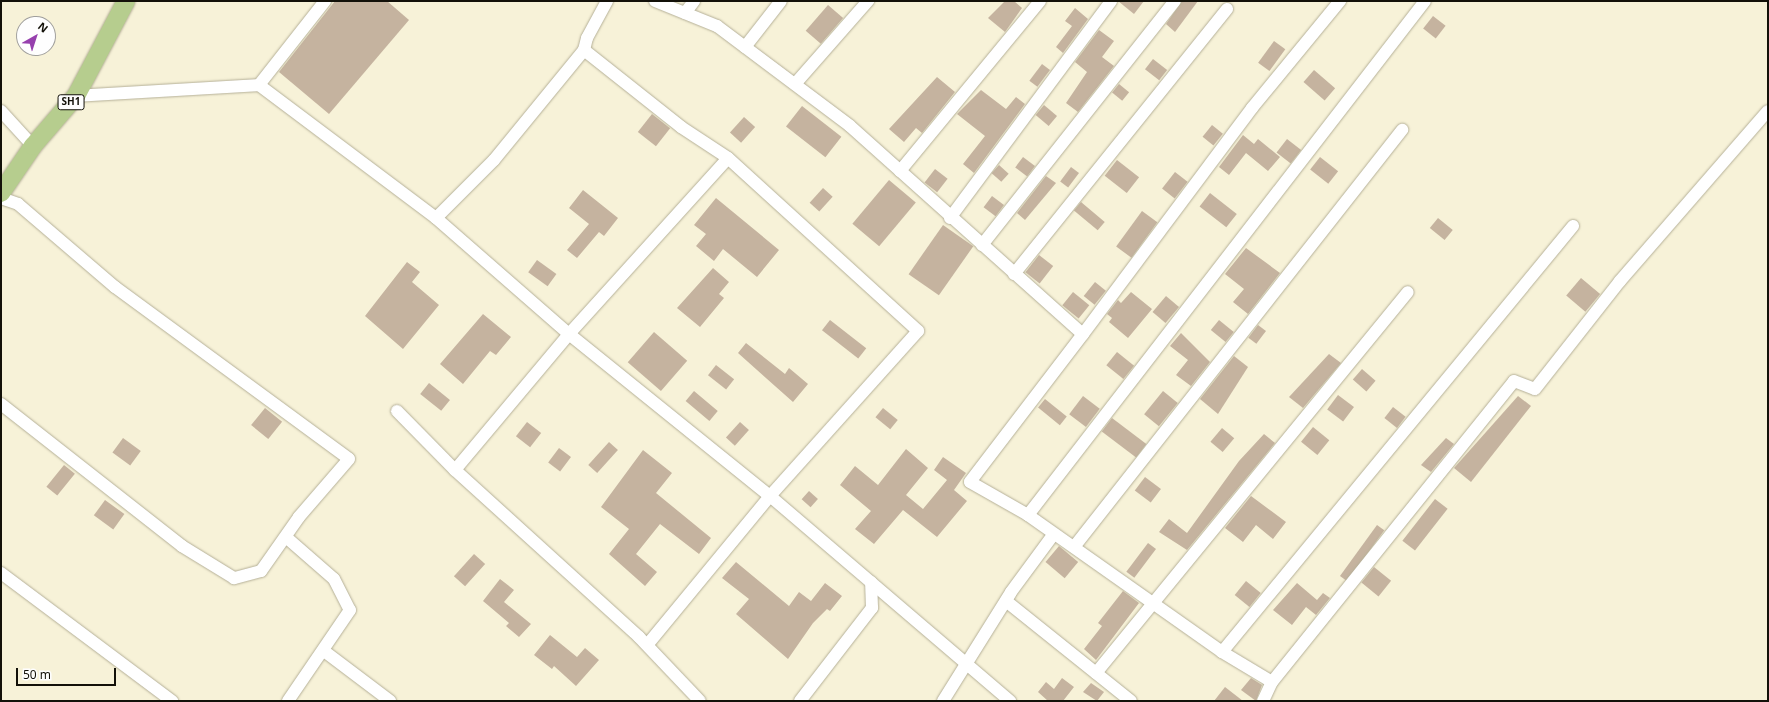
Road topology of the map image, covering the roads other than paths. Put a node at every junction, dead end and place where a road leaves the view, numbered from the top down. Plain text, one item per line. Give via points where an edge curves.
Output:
1 (126, 1) edge
2 (325, 1) edge
3 (607, 1) edge
4 (655, 1) edge
5 (694, 1) edge
6 (781, 1) edge
7 (868, 1) edge
8 (1040, 1) edge
9 (1111, 1) edge
10 (1175, 1) edge
11 (1340, 1) edge
12 (1425, 1) edge
13 (1227, 8) dead end
14 (685, 13) junction
15 (745, 47) junction
16 (584, 50) junction
17 (795, 84) junction
18 (259, 85) junction
19 (76, 96) junction
20 (1, 111) edge
21 (1768, 111) edge
22 (1402, 130) dead end
23 (33, 146) junction
24 (728, 158) junction
25 (900, 171) junction
26 (1, 193) edge
27 (1, 198) edge
28 (436, 218) junction
29 (950, 218) junction
30 (1573, 226) dead end
31 (982, 246) junction
32 (1014, 274) junction
33 (1408, 292) dead end
34 (569, 334) junction
35 (1083, 334) junction
36 (1, 404) edge
37 (397, 411) dead end
38 (455, 470) junction
39 (770, 496) junction
40 (1028, 515) junction
41 (1053, 535) junction
42 (286, 538) junction
43 (1074, 547) junction
44 (1, 573) edge
45 (871, 582) junction
46 (1006, 601) junction
47 (1156, 602) junction
48 (647, 645) junction
49 (324, 651) junction
50 (1222, 652) junction
51 (968, 665) junction
52 (1096, 673) junction
53 (1272, 682) junction
54 (172, 701) edge
55 (288, 701) edge
56 (390, 701) edge
57 (700, 701) edge
58 (800, 701) edge
59 (943, 701) edge
60 (1010, 701) edge
61 (1131, 701) edge
62 (1262, 701) edge

1 - 19 main road, SH1
2 - 18 street
3 - 16 street via 587,38
4 - 14 street
5 - 14 street
6 - 15 street
7 - 17 street
8 - 25 street
9 - 29 street
10 - 31 street
11 - 35 street via 1252,108
12 - 40 street
13 - 32 street
14 - 15 street via 717,26
15 - 17 street
16 - 24 street via 681,127
16 - 28 street via 494,160
17 - 25 street via 850,126
18 - 19 street
18 - 28 street
19 - 23 main road, SH1
20 - 23 street
21 - 53 street via 1620,280 1535,389 1514,381
22 - 43 street
23 - 26 main road, SH1
24 - 34 street
24 - 39 street via 918,331
25 - 29 street
27 - 42 street via 18,204 115,287 349,459 299,516
28 - 34 street
29 - 31 street
30 - 50 street
31 - 32 street
32 - 35 street
33 - 47 street
34 - 38 street
34 - 39 street
35 - 40 street via 970,482
36 - 42 street via 182,546 234,578 261,570
37 - 38 street
38 - 48 street
39 - 45 street
39 - 48 street
40 - 41 street
41 - 43 street
41 - 46 street
42 - 49 street via 334,580 350,610
43 - 47 street
44 - 54 street
45 - 51 street
45 - 58 street via 872,608
46 - 51 street
46 - 52 street
47 - 50 street
47 - 52 street
48 - 57 street
49 - 55 street
49 - 56 street
50 - 53 street
51 - 59 street
51 - 60 street
52 - 61 street
53 - 62 street

